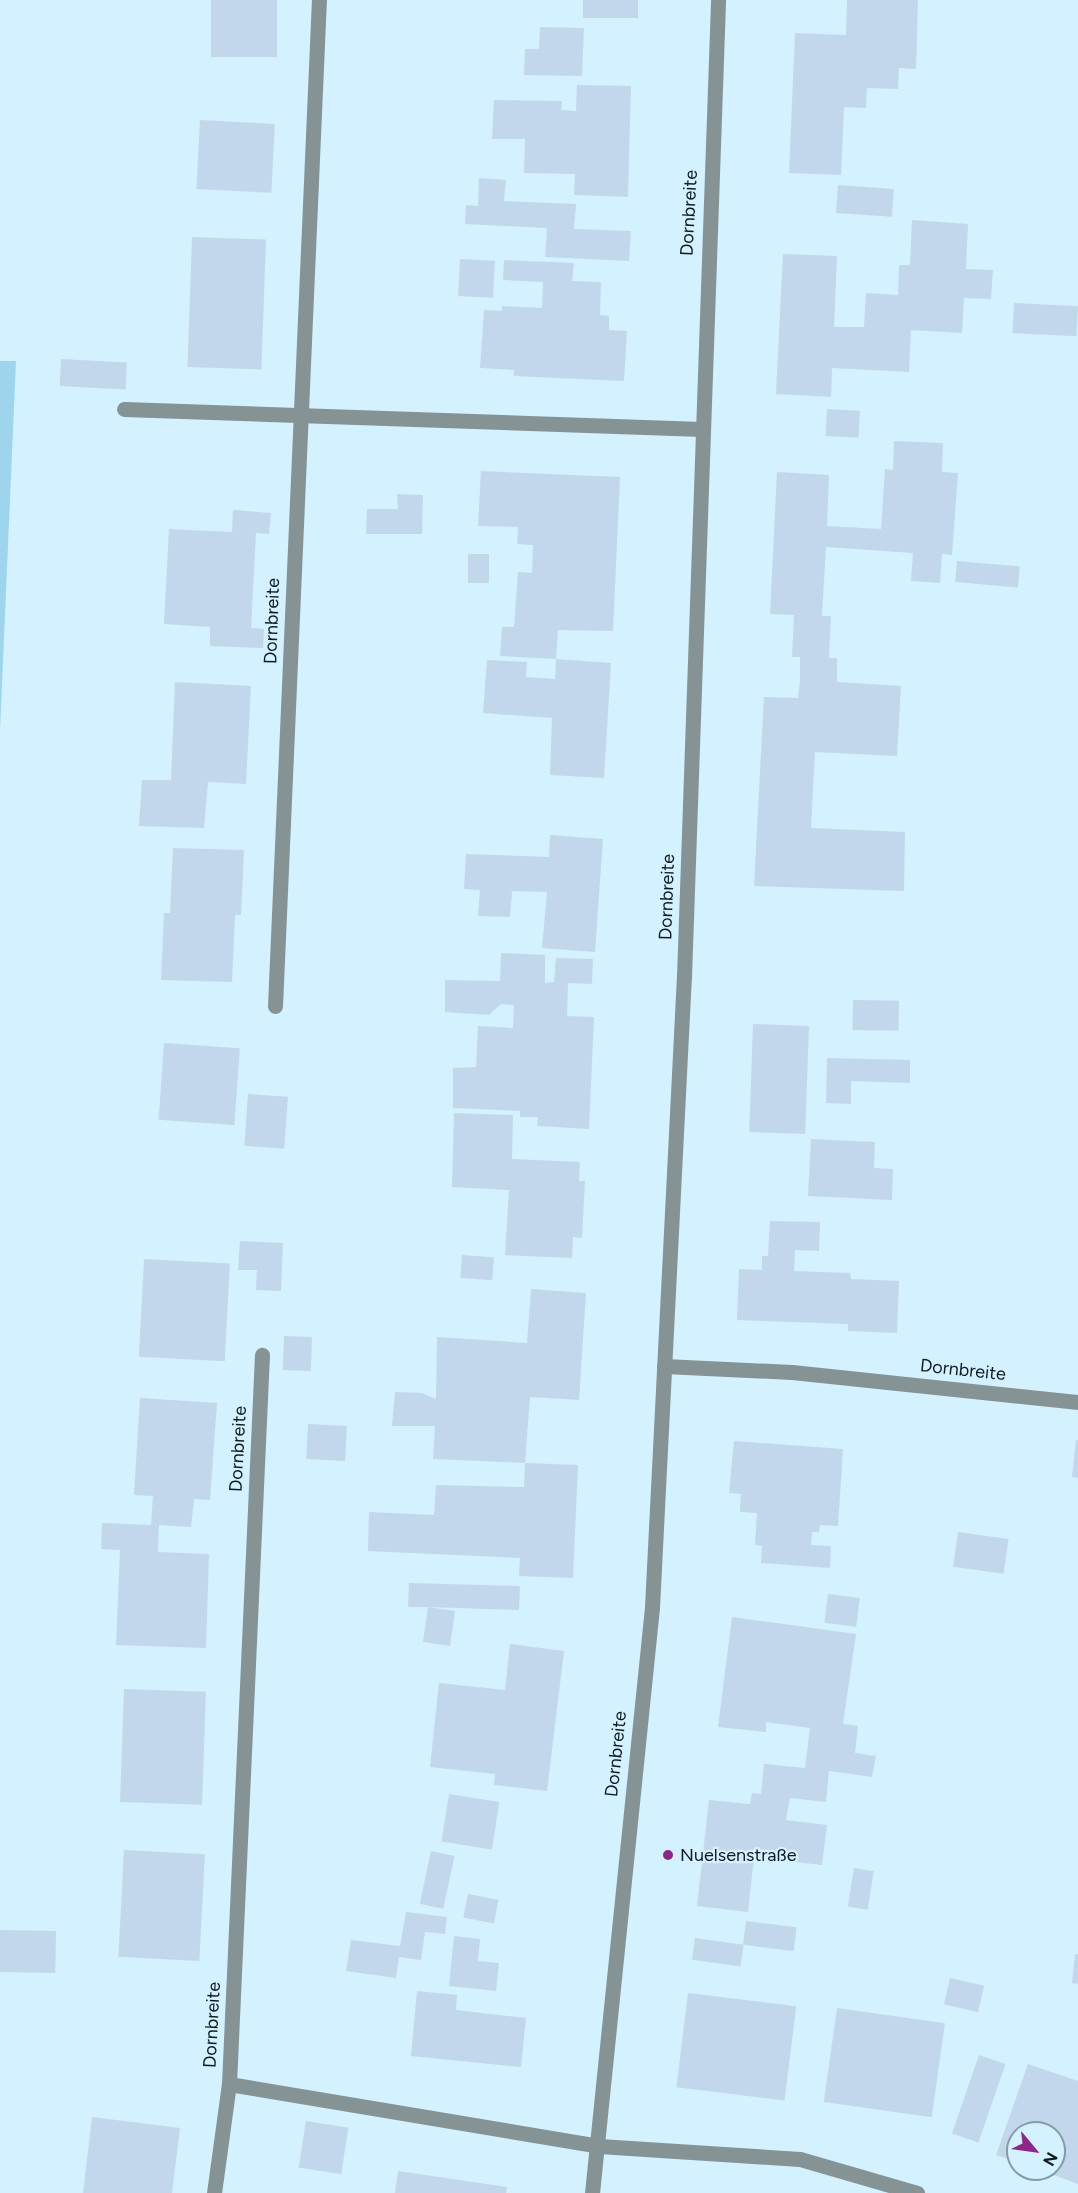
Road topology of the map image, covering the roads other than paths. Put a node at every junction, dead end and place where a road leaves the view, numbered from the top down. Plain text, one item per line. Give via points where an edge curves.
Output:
1 (319, 0) edge
2 (718, 0) edge
3 (123, 409) dead end
4 (300, 417) junction
5 (702, 429) junction
6 (275, 1006) dead end
7 (262, 1355) dead end
8 (664, 1366) junction
9 (1078, 1402) edge
10 (229, 2084) junction
11 (598, 2146) junction
12 (214, 2193) edge
13 (592, 2193) edge
14 (917, 2193) edge

1 - 4 street, Dornbreite
2 - 5 street, Dornbreite
3 - 4 street
4 - 5 street
4 - 6 street, Dornbreite
5 - 8 street, Dornbreite via 683,987
7 - 10 street, Dornbreite
8 - 9 street, Dornbreite via 792,1372
8 - 11 street, Dornbreite via 652,1607
10 - 11 street, Dornbreite
10 - 12 street, Dornbreite
11 - 13 street, Dornbreite
11 - 14 street via 800,2158

